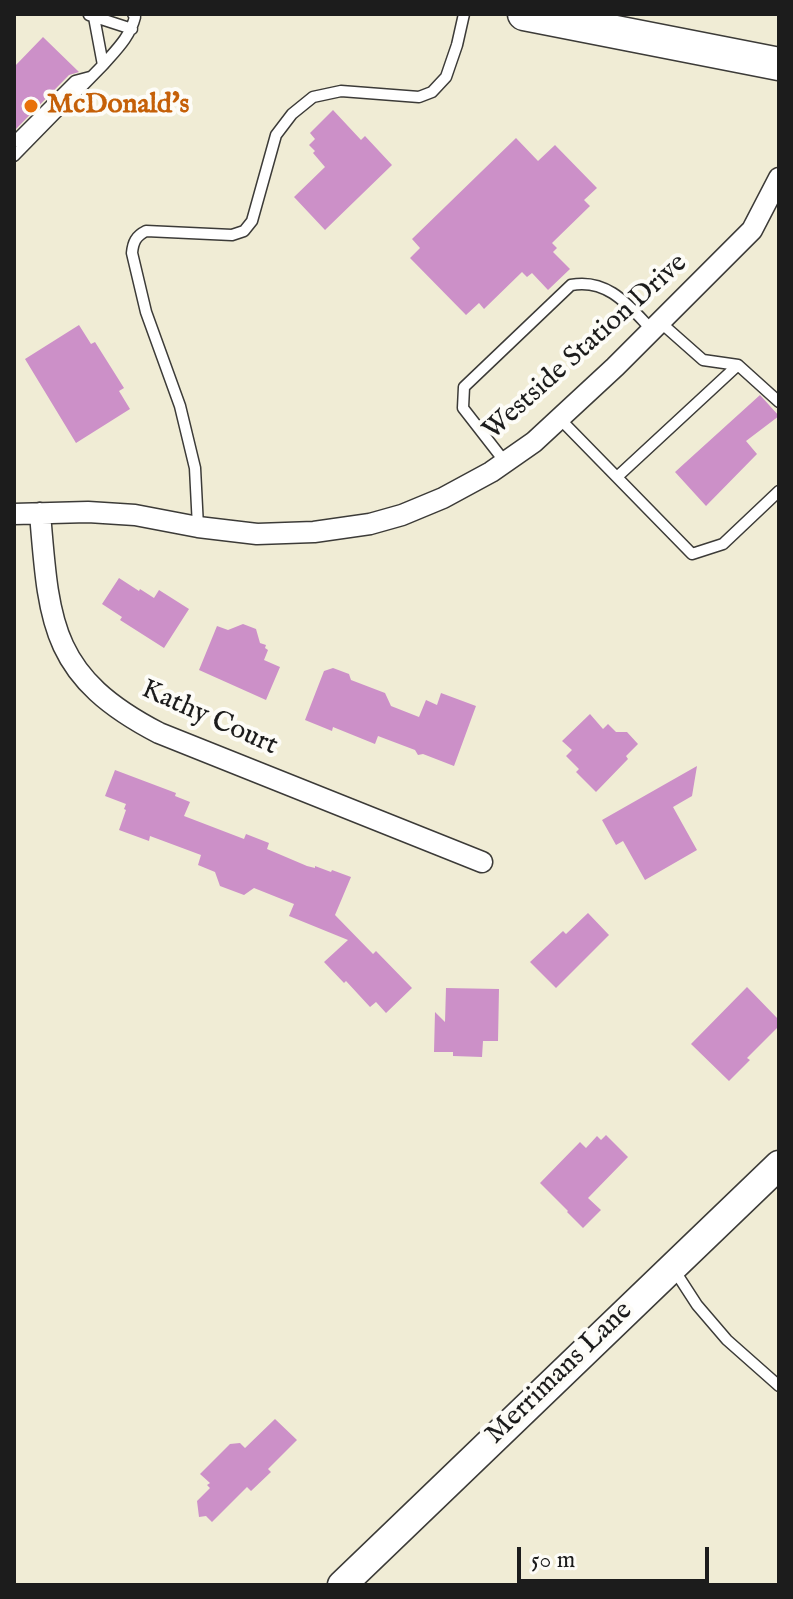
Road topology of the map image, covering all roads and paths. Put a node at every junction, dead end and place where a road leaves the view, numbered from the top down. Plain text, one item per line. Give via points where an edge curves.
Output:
1 (464, 14) edge
2 (524, 14) edge
3 (91, 15) edge
4 (137, 15) edge
5 (132, 29) junction
6 (779, 64) edge
7 (103, 65) junction
8 (92, 76) junction
9 (14, 142) edge
10 (14, 156) edge
11 (779, 178) edge
12 (656, 326) junction
13 (738, 365) junction
14 (779, 402) edge
15 (559, 418) junction
16 (505, 462) junction
17 (617, 477) junction
18 (779, 491) edge
19 (40, 513) junction
20 (14, 514) edge
21 (198, 527) junction
22 (482, 862) dead end
23 (779, 1165) edge
24 (672, 1267) junction
25 (779, 1386) edge
26 (352, 1581) edge

1 - 21 lane via 446,77 432,92 419,97 341,91 313,97 292,114 276,135 252,221 244,231 146,231 132,244 146,312 180,406 195,468
2 - 6 main road
3 - 5 lane
3 - 7 lane
4 - 5 lane
5 - 7 lane
7 - 8 lane
8 - 9 lane via 75,81
8 - 10 lane
11 - 12 street, Westside Station Drive via 752,230
12 - 13 lane via 703,360
12 - 15 street, Westside Station Drive
12 - 16 lane via 606,289 587,282 571,285 464,387 463,408
13 - 14 lane
13 - 17 lane
15 - 16 street, Westside Station Drive
15 - 17 lane
16 - 21 street, Westside Station Drive via 443,498 370,524 257,534
17 - 18 lane via 692,554 723,544
19 - 20 street, Westside Station Drive
19 - 21 street, Westside Station Drive via 135,515
19 - 22 street, Kathy Court via 46,583 59,640 107,702 159,733
23 - 24 main road, Merrimans Lane
24 - 25 lane via 727,1340
24 - 26 main road, Merrimans Lane

